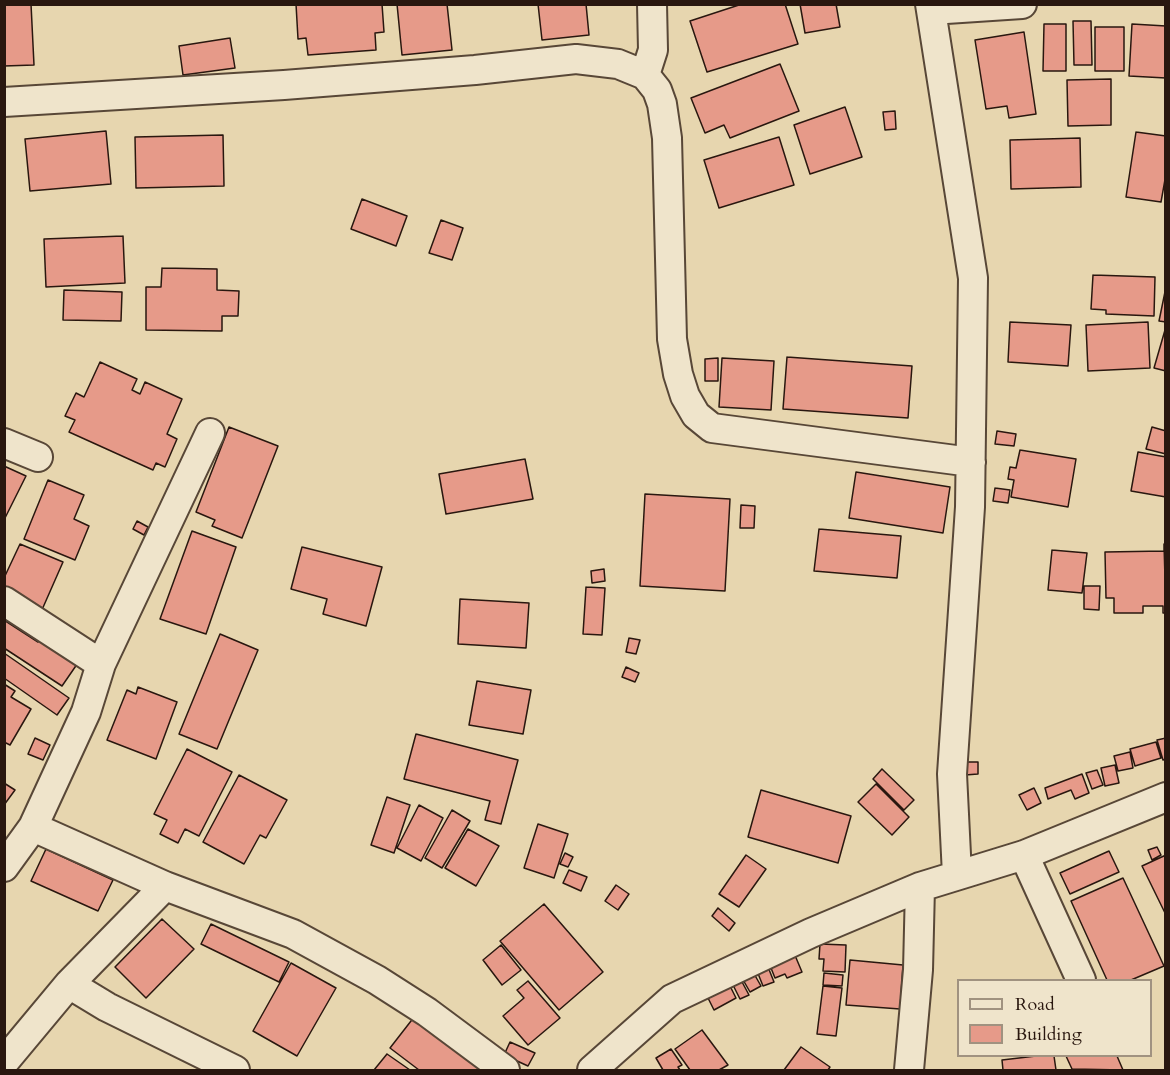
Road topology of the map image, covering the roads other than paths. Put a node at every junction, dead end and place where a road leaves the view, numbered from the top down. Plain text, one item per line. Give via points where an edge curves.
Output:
1 (652, 4) edge
2 (1022, 4) edge
3 (930, 8) edge
4 (645, 75) junction
5 (4, 102) edge
6 (210, 433) dead end
7 (4, 443) edge
8 (38, 457) dead end
9 (971, 462) junction
10 (4, 602) edge
11 (101, 664) junction
12 (1166, 797) edge
13 (33, 827) junction
14 (1024, 855) junction
15 (4, 867) edge
16 (957, 875) junction
17 (165, 886) junction
18 (921, 887) junction
19 (1080, 979) edge
20 (69, 984) junction
21 (10, 1065) edge
22 (235, 1071) edge
23 (505, 1071) edge
24 (591, 1071) edge
25 (909, 1071) edge

1 - 4 street via 653,50
2 - 3 street
3 - 9 street via 973,278
4 - 5 street via 618,64 576,59 284,86
4 - 9 street via 662,104 667,138 672,339 681,385 696,415 712,428 723,430
6 - 11 street
7 - 8 street
9 - 16 street via 952,774
10 - 11 street
11 - 13 street via 86,712
12 - 14 street
13 - 15 street
13 - 17 street
14 - 16 street
14 - 19 street
16 - 18 street
17 - 20 street
17 - 23 street via 293,934 427,1012
18 - 24 street via 811,933 672,999
18 - 25 street
20 - 21 street
20 - 22 street

